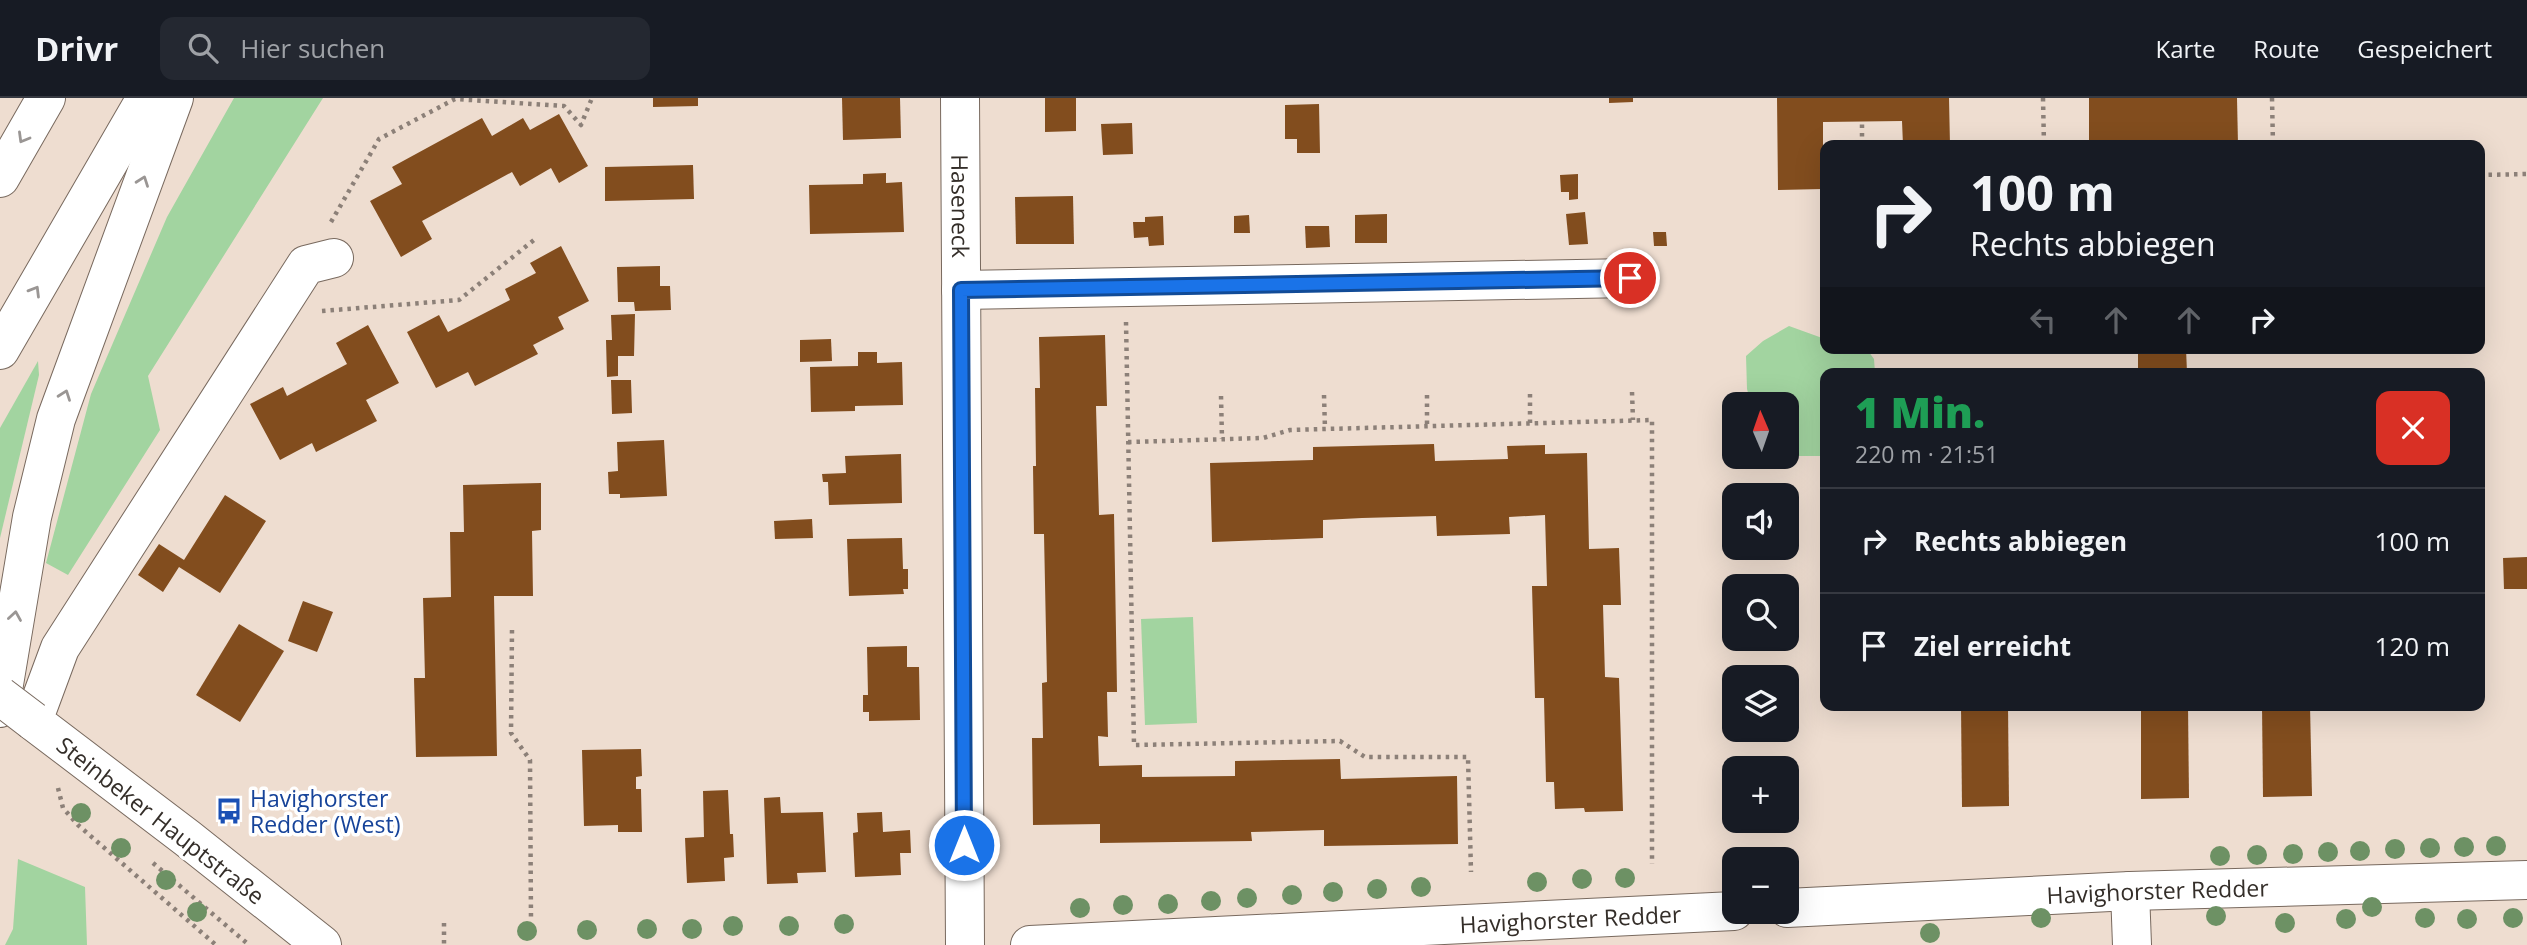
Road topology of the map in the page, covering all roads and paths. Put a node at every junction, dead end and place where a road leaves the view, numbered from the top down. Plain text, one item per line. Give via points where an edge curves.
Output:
1 (46, 98) edge
2 (146, 98) edge
3 (174, 98) edge
4 (592, 98) edge
5 (960, 98) edge
6 (2043, 98) edge
7 (2272, 98) edge
8 (1862, 121) dead end
9 (1862, 140) edge
10 (2044, 140) edge
11 (2273, 140) edge
12 (2527, 174) edge
13 (2485, 175) edge
14 (0, 178) edge
15 (534, 240) dead end
16 (320, 262) joint
17 (1630, 278) dead end
18 (961, 290) junction
19 (274, 315) junction
20 (1113, 322) dead end
21 (0, 349) edge
22 (1632, 392) dead end
23 (1530, 394) dead end
24 (1324, 395) dead end
25 (1427, 395) dead end
26 (1222, 396) dead end
27 (1633, 420) junction
28 (1530, 423) junction
29 (1427, 426) junction
30 (1325, 429) junction
31 (1222, 439) junction
32 (1128, 442) junction
33 (512, 630) dead end
34 (0, 696) edge
35 (16, 715) edge
36 (57, 781) dead end
37 (1652, 864) dead end
38 (1471, 872) dead end
39 (2527, 880) edge
40 (2130, 891) junction
41 (1799, 907) edge
42 (1722, 912) edge
43 (531, 921) dead end
44 (444, 923) dead end
45 (1321, 938) edge
46 (216, 945) edge
47 (322, 945) edge
48 (444, 945) edge
49 (965, 945) edge
50 (1030, 945) edge
51 (2132, 945) edge

1 -> 14 main road
21 -> 2 main road
35 -> 3 main road via 32,517 56,419
4 - 16 path via 582,125 564,106 455,99 379,139
5 - 18 main road, Haseneck
6 - 10 path
7 - 11 path
8 - 9 path
12 - 13 path
15 - 19 path via 459,300
16 - 19 main road
17 - 18 main road
18 - 49 main road, Haseneck
19 - 35 main road
20 - 32 path via 1126,322
22 - 27 path
23 - 28 path
24 - 30 path
25 - 29 path
26 - 31 path
27 - 28 path
27 - 37 path via 1653,420
28 - 29 path
29 - 30 path
30 - 31 path
31 - 32 path
32 - 38 path via 1134,745 1340,741 1365,757 1468,757
33 - 43 path via 511,733 530,760
34 - 35 main road, Steinbeker Hauptstraße, bridge
35 - 47 main road, Steinbeker Hauptstraße via 187,838
36 - 46 path via 63,808 78,825
39 - 40 main road, Havighorster Redder
40 - 41 main road, Havighorster Redder
40 - 51 main road
42 - 45 main road, Havighorster Redder
44 - 48 path
45 - 50 main road, Havighorster Redder

